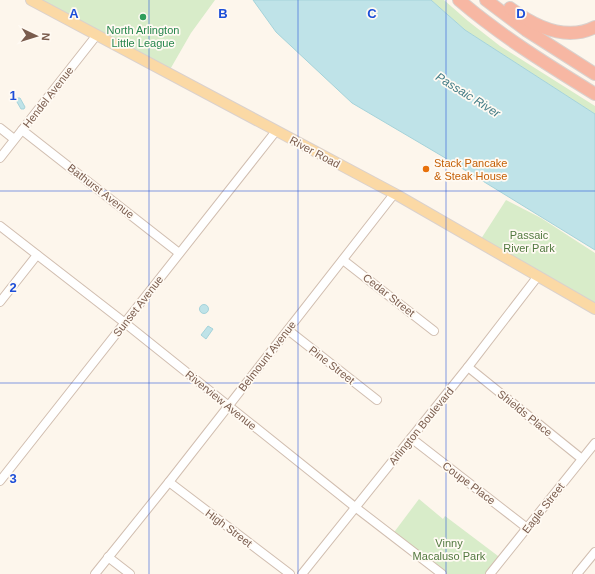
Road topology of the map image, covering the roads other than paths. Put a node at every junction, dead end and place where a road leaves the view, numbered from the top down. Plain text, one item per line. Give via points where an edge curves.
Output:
1 (31, 0) edge
2 (459, 0) edge
3 (486, 0) edge
4 (500, 0) edge
5 (595, 27) edge
6 (96, 36) junction
7 (595, 74) edge
8 (595, 94) edge
9 (0, 128) edge
10 (22, 130) junction
11 (276, 131) junction
12 (14, 139) junction
13 (0, 158) edge
14 (394, 194) junction
15 (0, 226) edge
16 (179, 253) junction
17 (37, 255) junction
18 (343, 260) junction
19 (538, 276) junction
20 (0, 302) edge
21 (595, 309) edge
22 (125, 323) junction
23 (288, 330) junction
24 (434, 331) dead end
25 (468, 367) junction
26 (377, 400) dead end
27 (228, 406) junction
28 (411, 438) junction
29 (595, 443) edge
30 (582, 459) junction
31 (0, 481) edge
32 (169, 482) junction
33 (355, 507) junction
34 (527, 528) junction
35 (595, 552) edge
36 (108, 557) junction
37 (95, 574) edge
38 (130, 574) edge
39 (290, 574) edge
40 (302, 574) edge
41 (442, 574) edge
42 (490, 574) edge
43 (577, 574) edge

1 - 6 main road, River Road
2 - 8 highway via 517,45
3 - 7 highway via 526,30
4 - 5 highway via 531,22 552,30 571,34
6 - 10 street, Hendel Avenue
6 - 11 main road, River Road
9 - 12 street
10 - 12 street, Hendel Avenue
10 - 16 street, Bathurst Avenue
11 - 14 main road, River Road
11 - 16 street, Sunset Avenue
12 - 13 street, Hendel Avenue
14 - 18 street, Belmount Avenue
14 - 19 main road, River Road
15 - 17 street, Riverview Avenue
16 - 22 street, Sunset Avenue
17 - 20 street
17 - 22 street, Riverview Avenue
18 - 23 street, Belmount Avenue
18 - 24 street, Cedar Street
19 - 21 main road, River Road
19 - 25 street, Arlington Boulevard
22 - 27 street, Riverview Avenue
22 - 31 street, Sunset Avenue
23 - 26 street, Pine Street
23 - 27 street, Belmount Avenue
25 - 28 street, Arlington Boulevard
25 - 30 street, Shields Place
27 - 32 street, Belmount Avenue
27 - 33 street, Riverview Avenue
28 - 33 street, Arlington Boulevard
28 - 34 street, Coupe Place
29 - 30 street, Eagle Street
30 - 34 street, Eagle Street
32 - 36 street, Belmount Avenue
32 - 39 street, High Street
33 - 40 street, Arlington Boulevard
33 - 41 street, Riverview Avenue
34 - 42 street, Eagle Street
35 - 43 street
36 - 37 street, Belmount Avenue
36 - 38 street

